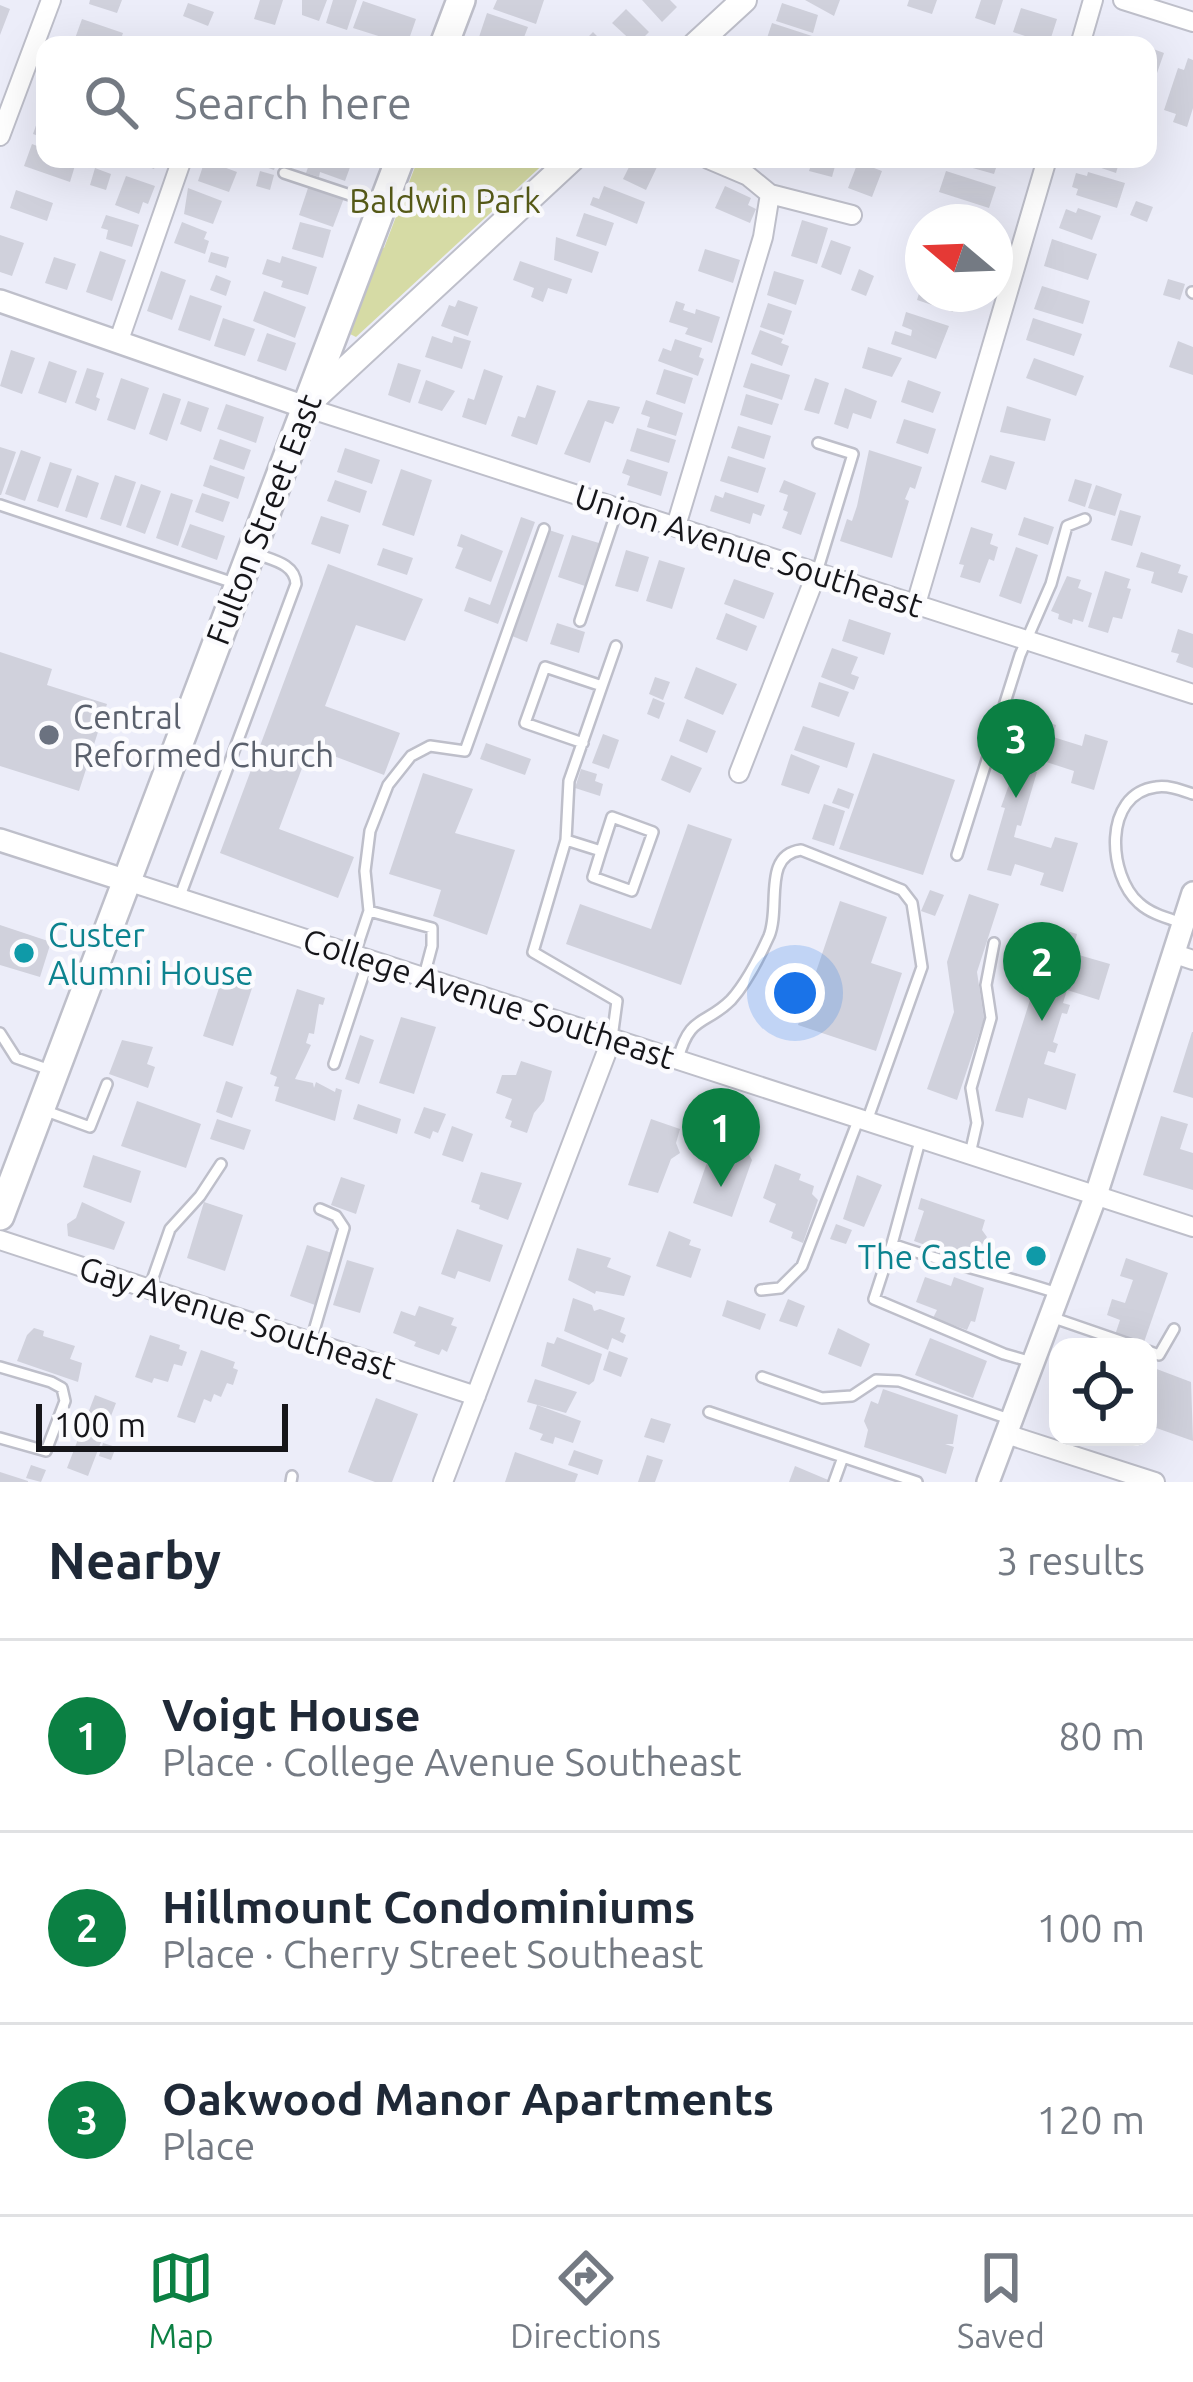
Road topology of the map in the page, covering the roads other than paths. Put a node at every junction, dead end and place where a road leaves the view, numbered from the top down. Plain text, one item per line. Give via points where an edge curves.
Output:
1 (51, 0) edge
2 (460, 0) edge
3 (744, 0) edge
4 (1093, 0) edge
5 (1123, 0) edge
6 (1191, 15) edge
7 (38, 36) edge
8 (447, 36) edge
9 (705, 36) edge
10 (1083, 36) edge
11 (36, 40) edge
12 (0, 136) edge
13 (179, 168) edge
14 (397, 168) edge
15 (562, 168) edge
16 (729, 168) edge
17 (1044, 168) edge
18 (284, 173) dead end
19 (770, 194) junction
20 (382, 206) junction
21 (852, 215) dead end
22 (0, 301) edge
23 (119, 340) junction
24 (305, 407) junction
25 (818, 443) dead end
26 (0, 506) edge
27 (618, 507) junction
28 (1085, 519) dead end
29 (676, 526) junction
30 (544, 529) dead end
31 (251, 552) junction
32 (817, 572) junction
33 (238, 585) junction
34 (916, 604) junction
35 (580, 621) dead end
36 (1027, 640) junction
37 (616, 646) dead end
38 (602, 686) junction
39 (1193, 694) edge
40 (583, 743) junction
41 (739, 773) dead end
42 (1193, 794) edge
43 (0, 840) edge
44 (566, 840) junction
45 (601, 851) junction
46 (957, 855) dead end
47 (127, 880) junction
48 (1193, 893) edge
49 (180, 896) junction
50 (369, 911) junction
51 (1184, 923) junction
52 (994, 943) dead end
53 (362, 956) junction
54 (1184, 957) edge
55 (424, 976) junction
56 (0, 1033) edge
57 (612, 1038) junction
58 (678, 1059) junction
59 (334, 1064) dead end
60 (55, 1072) junction
61 (107, 1084) dead end
62 (41, 1108) junction
63 (863, 1119) junction
64 (921, 1138) junction
65 (970, 1154) junction
66 (221, 1164) dead end
67 (1096, 1195) junction
68 (320, 1209) dead end
69 (1, 1211) edge
70 (1193, 1227) edge
71 (0, 1240) edge
72 (892, 1244) junction
73 (149, 1288) junction
74 (760, 1290) dead end
75 (1060, 1294) junction
76 (1051, 1317) junction
77 (1174, 1329) dead end
78 (1112, 1338) edge
79 (311, 1341) junction
80 (1157, 1353) edge
81 (1033, 1363) junction
82 (0, 1367) edge
83 (762, 1377) dead end
84 (476, 1396) junction
85 (709, 1412) dead end
86 (1009, 1427) junction
87 (0, 1438) edge
88 (843, 1457) junction
89 (882, 1476) edge
90 (443, 1482) edge
91 (834, 1482) edge
92 (917, 1482) edge
93 (988, 1482) edge
94 (1155, 1482) edge

1 - 7 street
2 - 8 main road
3 - 9 main road
4 - 10 street
5 - 6 street
11 - 12 street
13 - 23 street
14 - 20 main road, Fulton Street East
15 - 24 main road
16 - 19 street
17 - 34 street
18 - 20 lane
19 - 21 street
19 - 29 street
20 - 24 main road, Fulton Street East
22 - 23 street
23 - 24 street
24 - 27 street, Union Avenue Southeast
24 - 31 main road, Fulton Street East
25 - 32 lane via 853,454
26 - 33 lane
27 - 29 street, Union Avenue Southeast
27 - 35 lane
28 - 36 lane via 1066,526
29 - 32 street, Union Avenue Southeast
30 - 50 lane via 465,751 430,746 388,784 370,831
31 - 33 main road, Fulton Street East
31 - 49 lane via 288,567 296,584
32 - 34 street, Union Avenue Southeast
32 - 41 street
33 - 47 main road, Fulton Street East
34 - 36 street, Union Avenue Southeast
36 - 39 street, Union Avenue Southeast
36 - 46 lane
37 - 38 lane
38 - 40 lane
38 - 40 lane via 545,667 525,723
40 - 44 lane via 569,781
42 - 51 lane via 1149,788 1127,806 1115,834 1119,869 1135,901
43 - 47 street
44 - 45 lane
44 - 57 lane via 532,952 616,1001
45 - 45 lane via 592,878 632,891 653,832 612,817
47 - 49 street, College Avenue Southeast
47 - 60 main road, Fulton Street East
48 - 51 street
49 - 53 street, College Avenue Southeast
50 - 53 lane
50 - 55 lane via 432,928
51 - 54 street
52 - 65 lane via 986,985 991,1018 971,1088 977,1123
53 - 55 street, College Avenue Southeast
53 - 59 lane
54 - 67 street
55 - 57 street, College Avenue Southeast
56 - 60 lane via 16,1058
57 - 58 street, College Avenue Southeast
57 - 84 street
58 - 63 street, College Avenue Southeast
58 - 63 lane via 688,1032 745,980 774,921 779,861 801,850 902,890 912,902 922,967
60 - 62 main road, Fulton Street East
61 - 62 lane via 90,1127
62 - 69 main road, Fulton Street East
63 - 64 street, College Avenue Southeast
63 - 74 lane via 802,1266 780,1288
64 - 65 street, College Avenue Southeast
64 - 72 lane
65 - 67 street, College Avenue Southeast
66 - 73 lane via 170,1229
67 - 70 street, College Avenue Southeast
67 - 75 street
68 - 79 lane via 344,1228
71 - 73 street, Gay Avenue Southeast
72 - 75 lane
72 - 81 lane via 874,1299
73 - 79 street, Gay Avenue Southeast
75 - 76 street
76 - 78 lane
76 - 81 street
77 - 80 lane
79 - 84 street, Gay Avenue Southeast
81 - 86 street
82 - 87 lane via 52,1382 65,1401 46,1451
83 - 86 lane via 822,1398 852,1396 875,1380 899,1381
84 - 90 street
85 - 88 lane
86 - 93 street
86 - 94 street
88 - 89 lane
88 - 91 lane
89 - 92 lane

